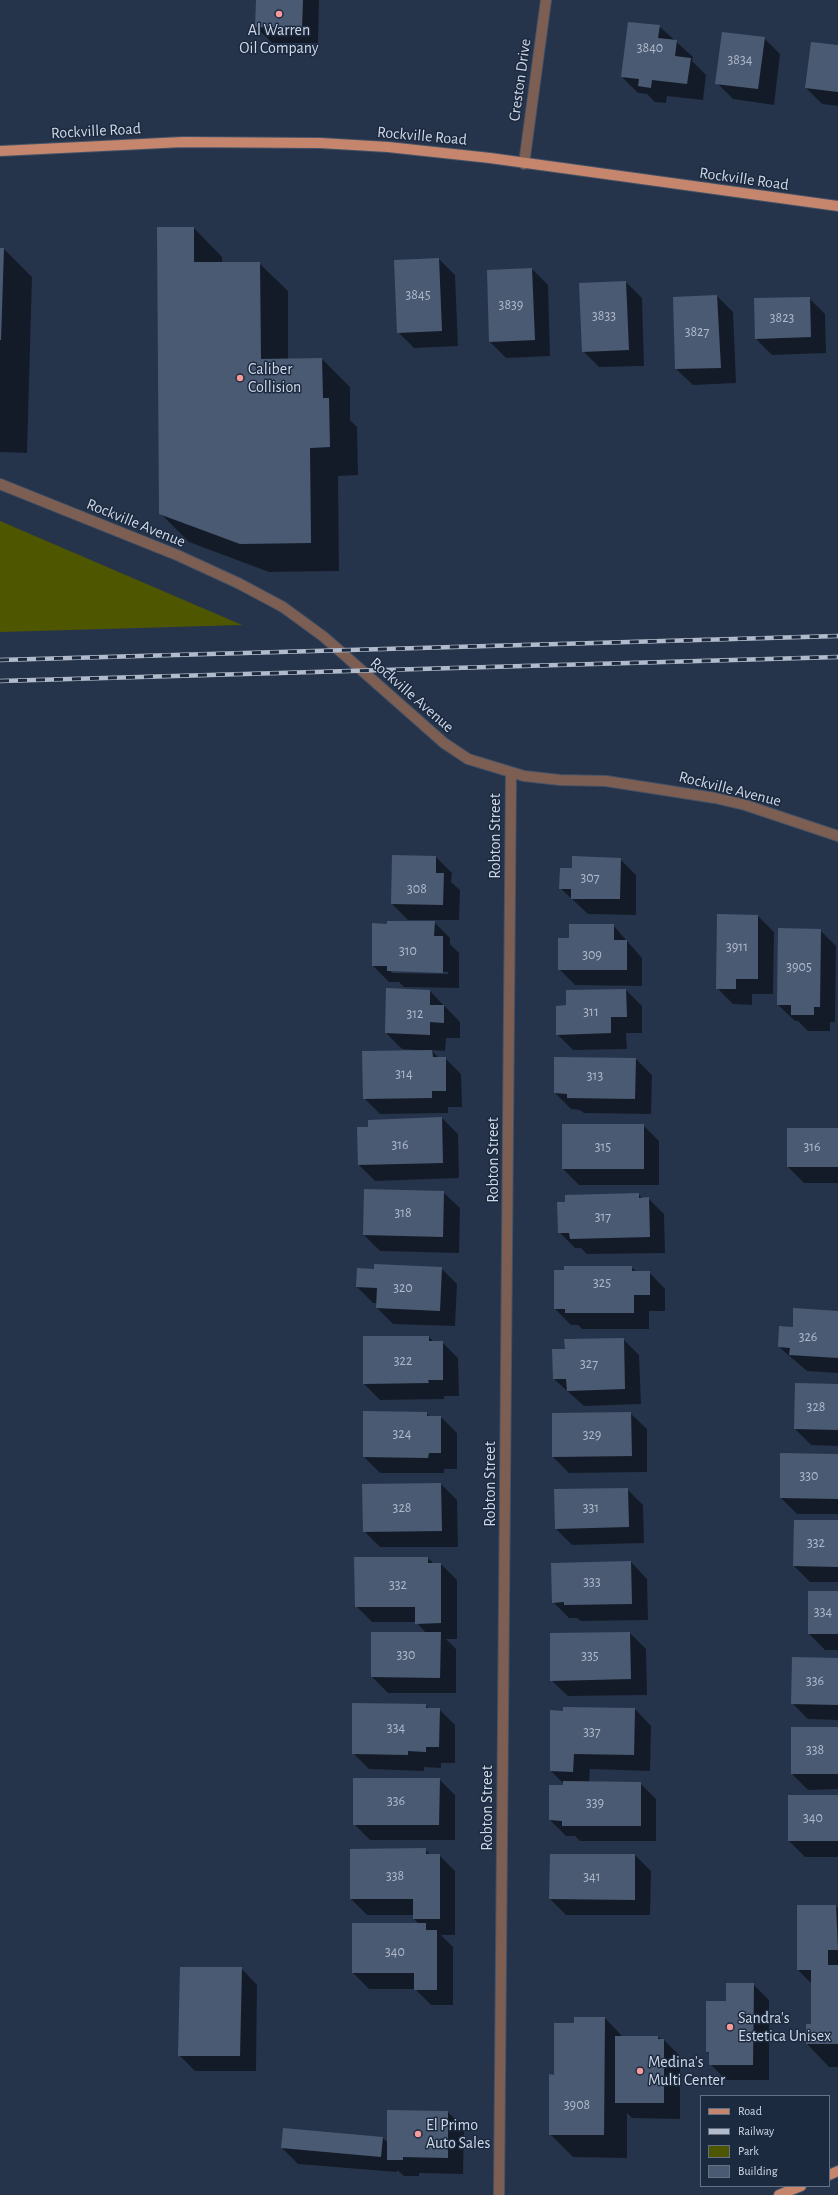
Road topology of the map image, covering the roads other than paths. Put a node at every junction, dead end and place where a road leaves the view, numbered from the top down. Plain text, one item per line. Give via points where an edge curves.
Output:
1 (546, 0) edge
2 (0, 151) edge
3 (524, 164) junction
4 (838, 206) edge
5 (0, 484) edge
6 (510, 772) junction
7 (838, 836) edge
8 (799, 2187) edge
9 (500, 2195) edge
10 (779, 2195) edge

1 - 3 street, Creston Drive
2 - 3 main road, Rockville Road via 183,142 320,143 443,152
3 - 4 main road, Rockville Road
5 - 6 street, Rockville Avenue via 177,555 283,607 324,637 444,743 468,759
6 - 7 street, Rockville Avenue via 685,792 745,805
6 - 9 street, Robton Street
8 - 10 main road

